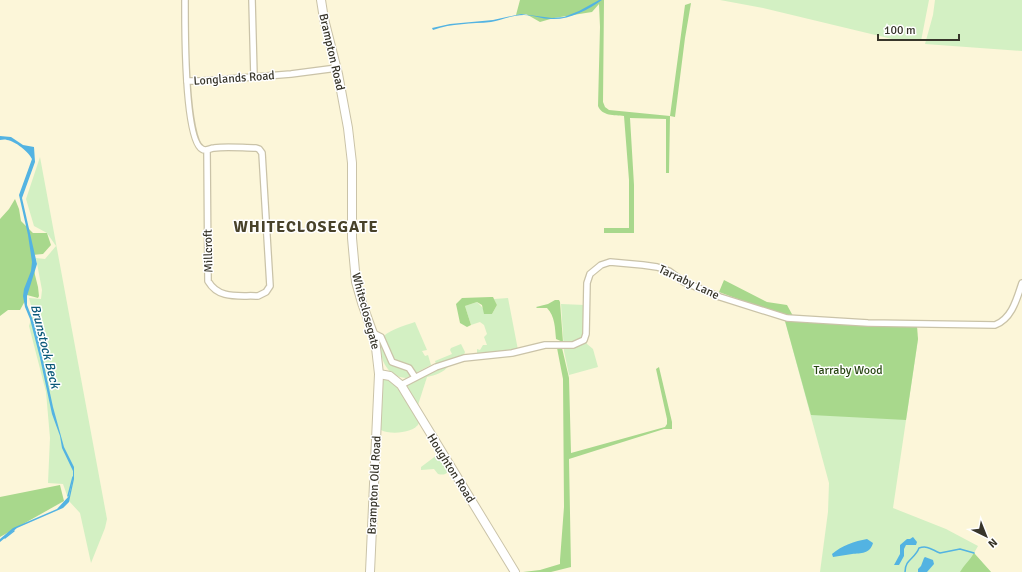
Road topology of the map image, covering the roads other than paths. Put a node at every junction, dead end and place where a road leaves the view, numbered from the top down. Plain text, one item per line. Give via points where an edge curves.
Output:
1 (185, 0) edge
2 (252, 0) edge
3 (321, 0) edge
4 (337, 68) junction
5 (254, 76) junction
6 (187, 80) junction
7 (344, 103) joint
8 (207, 150) junction
9 (1022, 283) edge
10 (373, 333) junction
11 (379, 374) junction
12 (415, 377) junction
13 (401, 385) junction
14 (377, 398) joint
15 (370, 572) edge
16 (515, 572) edge

1 - 6 street, Longlands Road
2 - 5 street
3 - 4 main road, Brampton Road
4 - 5 street, Longlands Road
4 - 7 main road, Brampton Road
5 - 6 street, Longlands Road
6 - 8 street via 194,136 199,147
7 - 10 main road, Whiteclosegate via 352,163 356,282
8 - 8 street, Millcroft via 221,147 256,148 262,153 270,286 262,295 224,294 216,291 208,281
9 - 12 street, Tarraby Lane via 1008,316 995,325 804,320 778,316 720,297 657,267 610,262 601,265 588,278 586,334 584,340 579,343 566,346 545,345 512,353 464,358
10 - 11 main road, Whiteclosegate
10 - 12 street via 381,337 392,362 409,368
11 - 13 main road, Houghton Road via 390,376
11 - 14 main road, Whiteclosegate
12 - 13 street, Tarraby Lane
13 - 16 main road, Houghton Road
14 - 15 main road, Brampton Old Road

